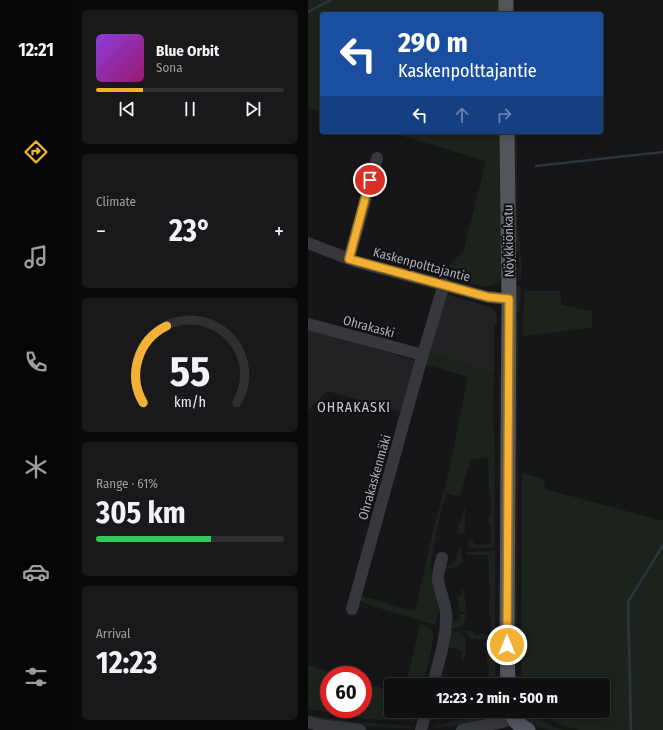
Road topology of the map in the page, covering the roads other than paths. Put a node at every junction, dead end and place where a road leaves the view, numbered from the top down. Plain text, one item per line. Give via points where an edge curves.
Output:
1 (506, 0) edge
2 (506, 12) edge
3 (507, 134) edge
4 (377, 158) dead end
5 (308, 243) edge
6 (349, 259) junction
7 (444, 284) junction
8 (509, 299) junction
9 (308, 324) edge
10 (423, 355) junction
11 (442, 558) dead end
12 (352, 609) dead end
13 (435, 678) edge
14 (508, 678) edge
15 (425, 718) edge
16 (508, 718) edge
17 (515, 718) edge
18 (308, 722) edge
19 (360, 730) edge
20 (422, 730) edge
21 (462, 730) edge
22 (528, 730) edge

1 - 2 main road
3 - 8 main road, Nöykkiönkatu
4 - 6 street
5 - 6 street, Kaskenpolttajantie
6 - 7 street, Kaskenpolttajantie
7 - 8 street, Kaskenpolttajantie via 488,297
7 - 10 street, Ohrakaskenmäki
8 - 14 main road, Nöykkiönkatu
9 - 10 street, Ohrakaski
10 - 12 street, Ohrakaskenmäki
11 - 13 street via 438,578 446,613 446,630
15 - 20 street
16 - 21 street via 502,722
17 - 22 main road
18 - 19 street

